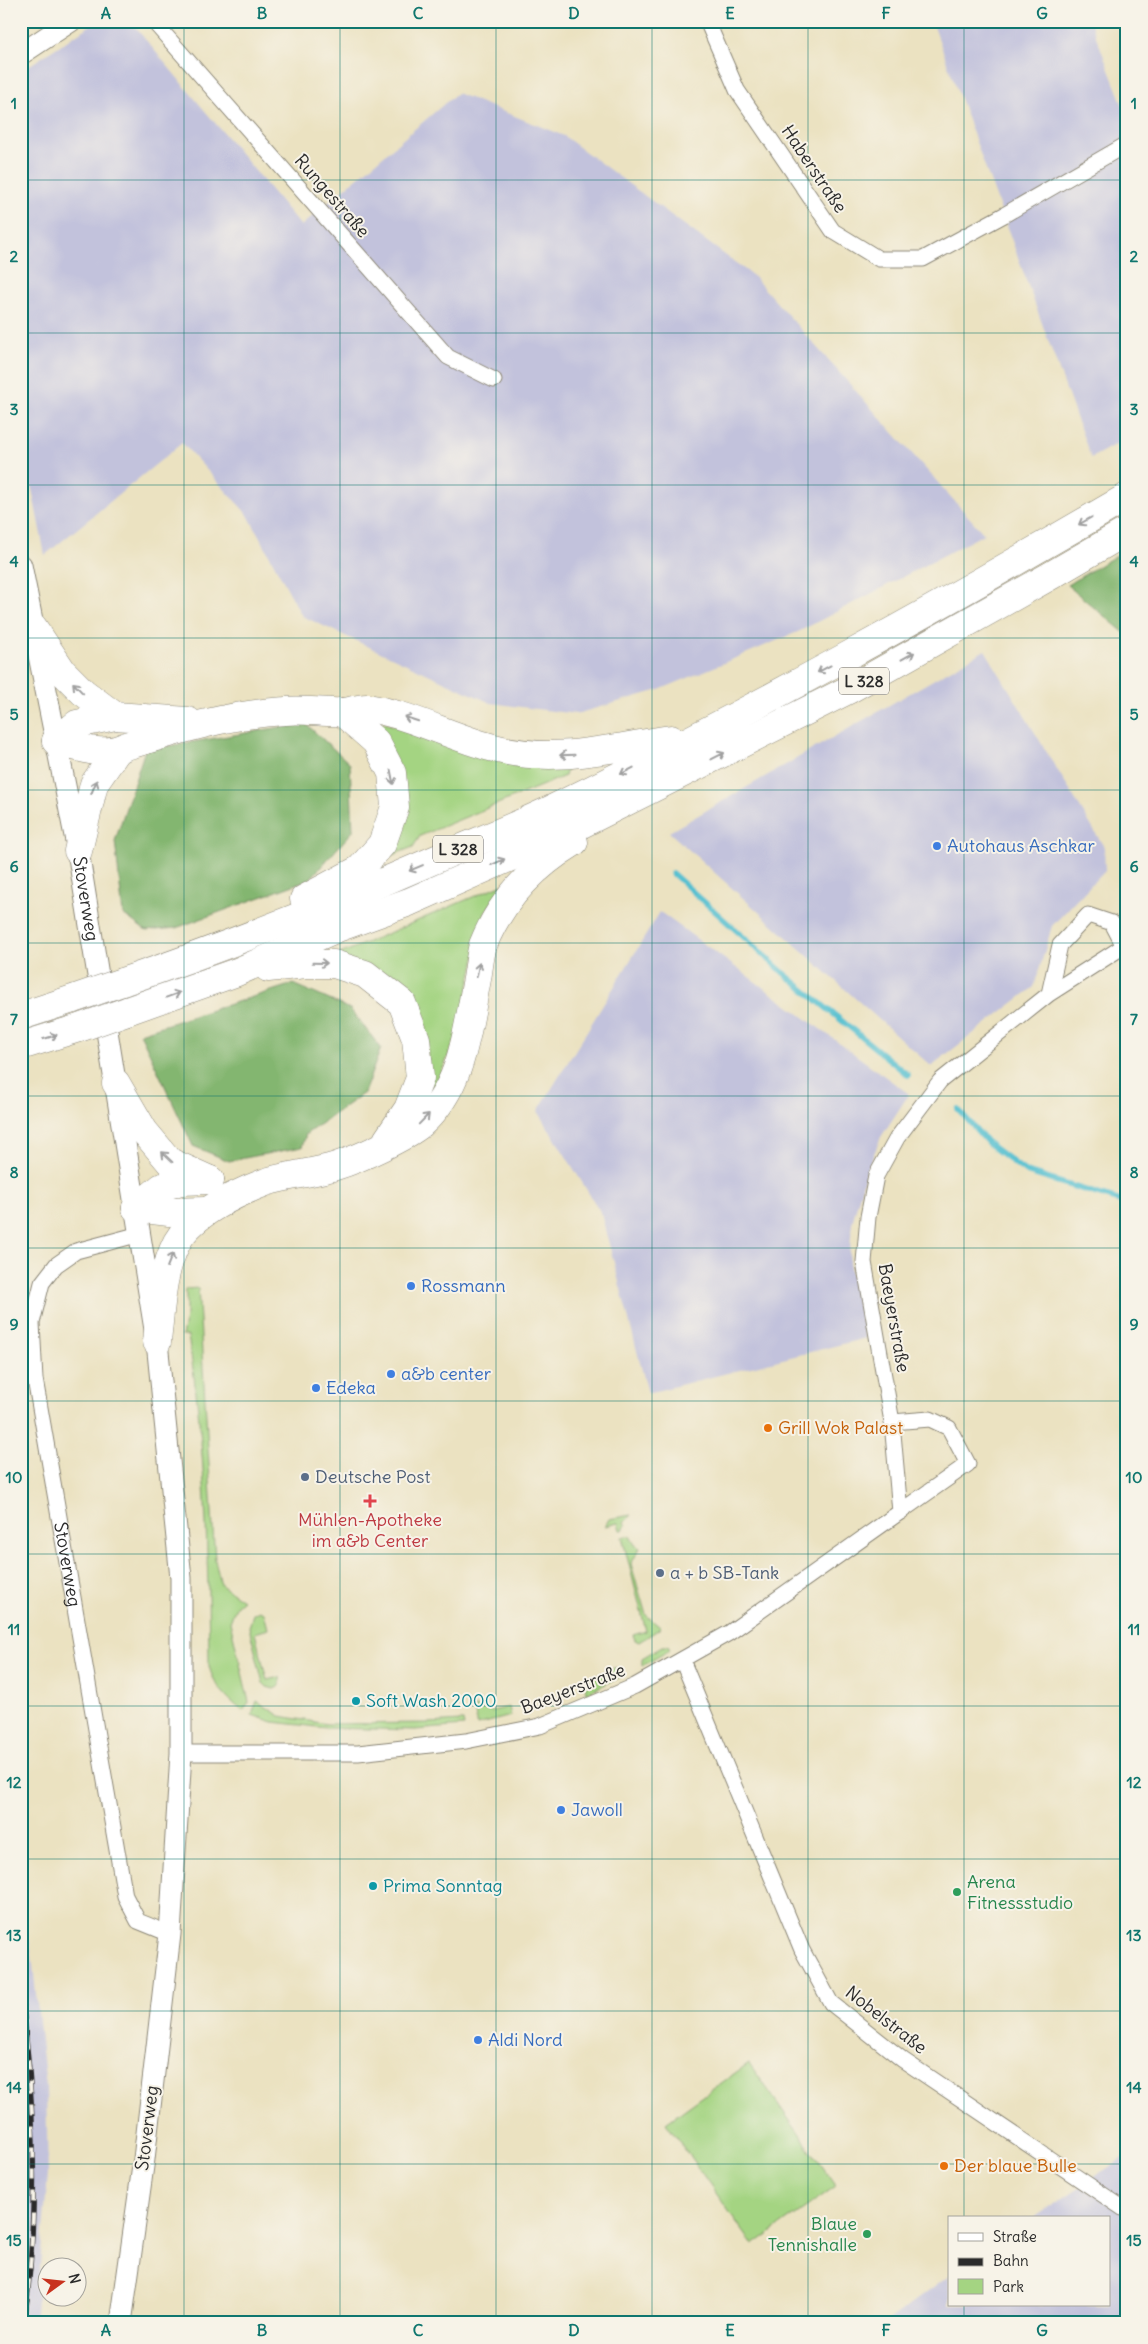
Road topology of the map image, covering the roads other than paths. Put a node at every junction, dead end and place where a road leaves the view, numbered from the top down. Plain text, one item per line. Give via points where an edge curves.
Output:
1 (71, 21) edge
2 (153, 21) edge
3 (707, 21) edge
4 (21, 54) edge
5 (1127, 144) edge
6 (494, 380) dead end
7 (1127, 497) edge
8 (1127, 531) edge
9 (21, 565) edge
10 (33, 627) junction
11 (342, 712) junction
12 (115, 716) junction
13 (204, 722) junction
14 (702, 734) junction
15 (56, 741) junction
16 (117, 751) junction
17 (674, 778) junction
18 (78, 851) junction
19 (209, 952) junction
20 (237, 972) junction
21 (1050, 994) junction
22 (21, 1016) edge
23 (21, 1046) edge
24 (116, 1083) junction
25 (384, 1145) junction
26 (210, 1180) junction
27 (266, 1182) junction
28 (206, 1211) junction
29 (138, 1221) junction
30 (157, 1342) junction
31 (892, 1422) junction
32 (900, 1512) junction
33 (682, 1660) junction
34 (181, 1753) junction
35 (170, 1934) junction
36 (1127, 2211) edge
37 (121, 2323) edge

1 - 4 street
2 - 6 street, Rungestraße via 448,357
3 - 5 street, Haberstraße via 737,90 833,231 879,259 923,258
7 -> 14 highway, L 328 via 966,591
17 -> 8 highway, L 328 via 848,690
9 - 10 street, Stoverweg
12 -> 10 highway via 63,672
10 - 15 street, Stoverweg
11 - 13 highway via 284,710
14 -> 11 highway via 602,752 535,755 492,748 411,718 365,707
11 -> 19 highway via 376,742 392,773 395,807 382,844 360,869
12 - 13 highway
12 - 15 highway via 77,724
13 - 16 highway
14 -> 19 highway, L 328 via 552,809 336,903
15 - 16 highway via 88,750
15 - 18 street, Stoverweg
18 -> 16 highway via 94,784
20 -> 17 highway, L 328 via 536,846
25 -> 17 highway via 421,1124 446,1095 461,1059 483,947 500,908 554,854
18 - 24 street, Stoverweg
19 - 22 highway, L 328, bridge
23 -> 20 highway, L 328, bridge
20 -> 25 highway via 334,964 365,974 402,1004 416,1039 420,1078 408,1109
21 - 21 street, Baeyerstraße via 1124,946 1112,923 1088,915 1060,945
21 - 31 street, Baeyerstraße via 940,1081 898,1138 876,1176 864,1262
26 -> 24 highway via 170,1162 144,1131
24 - 29 street, Stoverweg
25 - 27 highway via 336,1166
26 - 27 highway
26 - 29 highway via 181,1181 162,1187
27 - 28 highway
28 - 29 highway via 169,1212
30 -> 28 highway via 166,1272 178,1241
29 - 30 street, Stoverweg
29 - 35 street, Stoverweg via 76,1251 56,1265 42,1283 32,1323 35,1379 125,1896 138,1920
30 - 34 street, Stoverweg via 181,1578
31 - 32 street, Baeyerstraße
31 - 32 street, Baeyerstraße via 930,1419 949,1428 968,1464
32 - 33 street, Baeyerstraße via 729,1633
33 - 34 street, Baeyerstraße via 635,1686 540,1726 466,1741 358,1753
33 - 36 street, Nobelstraße via 802,1950 831,2003 903,2060
34 - 35 street, Stoverweg
35 - 37 street, Stoverweg

